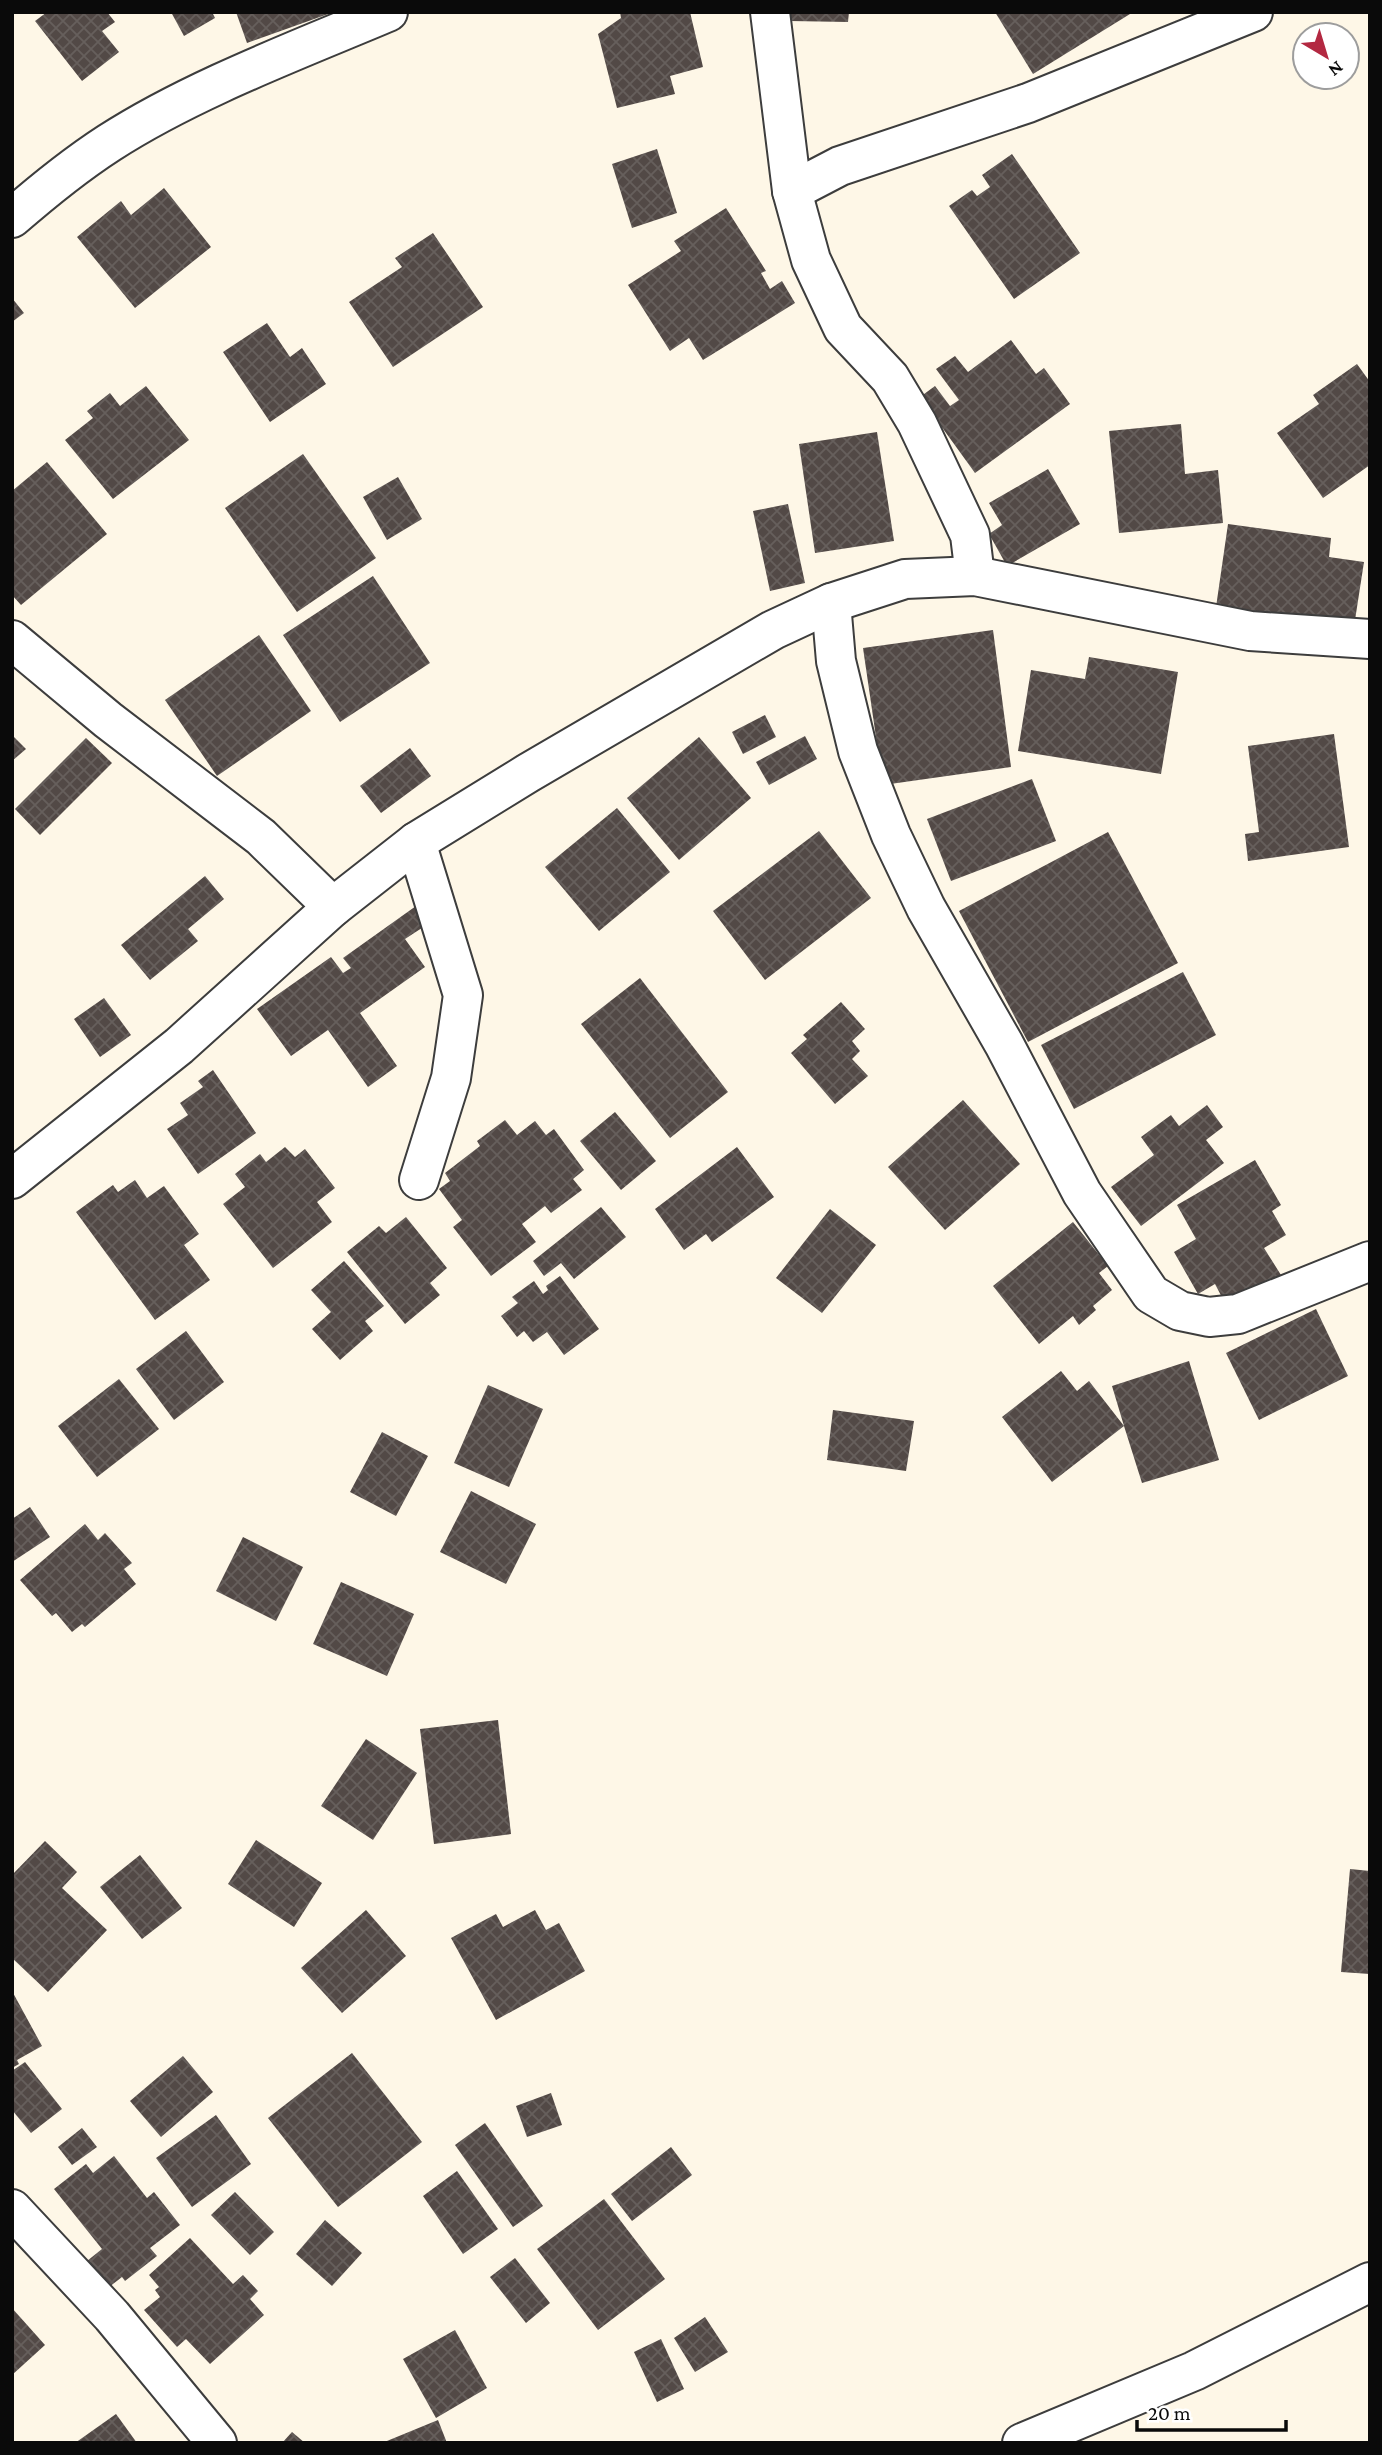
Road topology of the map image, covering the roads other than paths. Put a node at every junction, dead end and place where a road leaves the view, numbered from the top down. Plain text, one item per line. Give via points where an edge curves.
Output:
1 (388, 12) edge
2 (770, 12) edge
3 (1253, 12) edge
4 (792, 191) junction
5 (12, 218) edge
6 (975, 576) junction
7 (831, 603) junction
8 (12, 640) edge
9 (1368, 649) edge
10 (416, 842) junction
11 (333, 907) junction
12 (12, 1179) edge
13 (419, 1180) dead end
14 (1370, 1261) edge
15 (14, 2215) edge
16 (1370, 2282) edge
17 (217, 2443) edge
18 (1022, 2443) edge

1 - 5 street via 285,55 109,142
2 - 4 street
3 - 4 street via 1028,103 840,166
4 - 6 street via 811,260 843,328 890,378 951,491 970,535
6 - 7 street via 905,579
6 - 9 street via 1250,631
7 - 10 street via 773,630
7 - 14 street via 836,661 858,751 891,835 1082,1193 1152,1294 1180,1311 1209,1317 1238,1314
8 - 11 street via 261,837
10 - 11 street
10 - 13 street via 463,995 451,1078
11 - 12 street via 179,1046
15 - 17 street via 112,2316
16 - 18 street via 1194,2371

